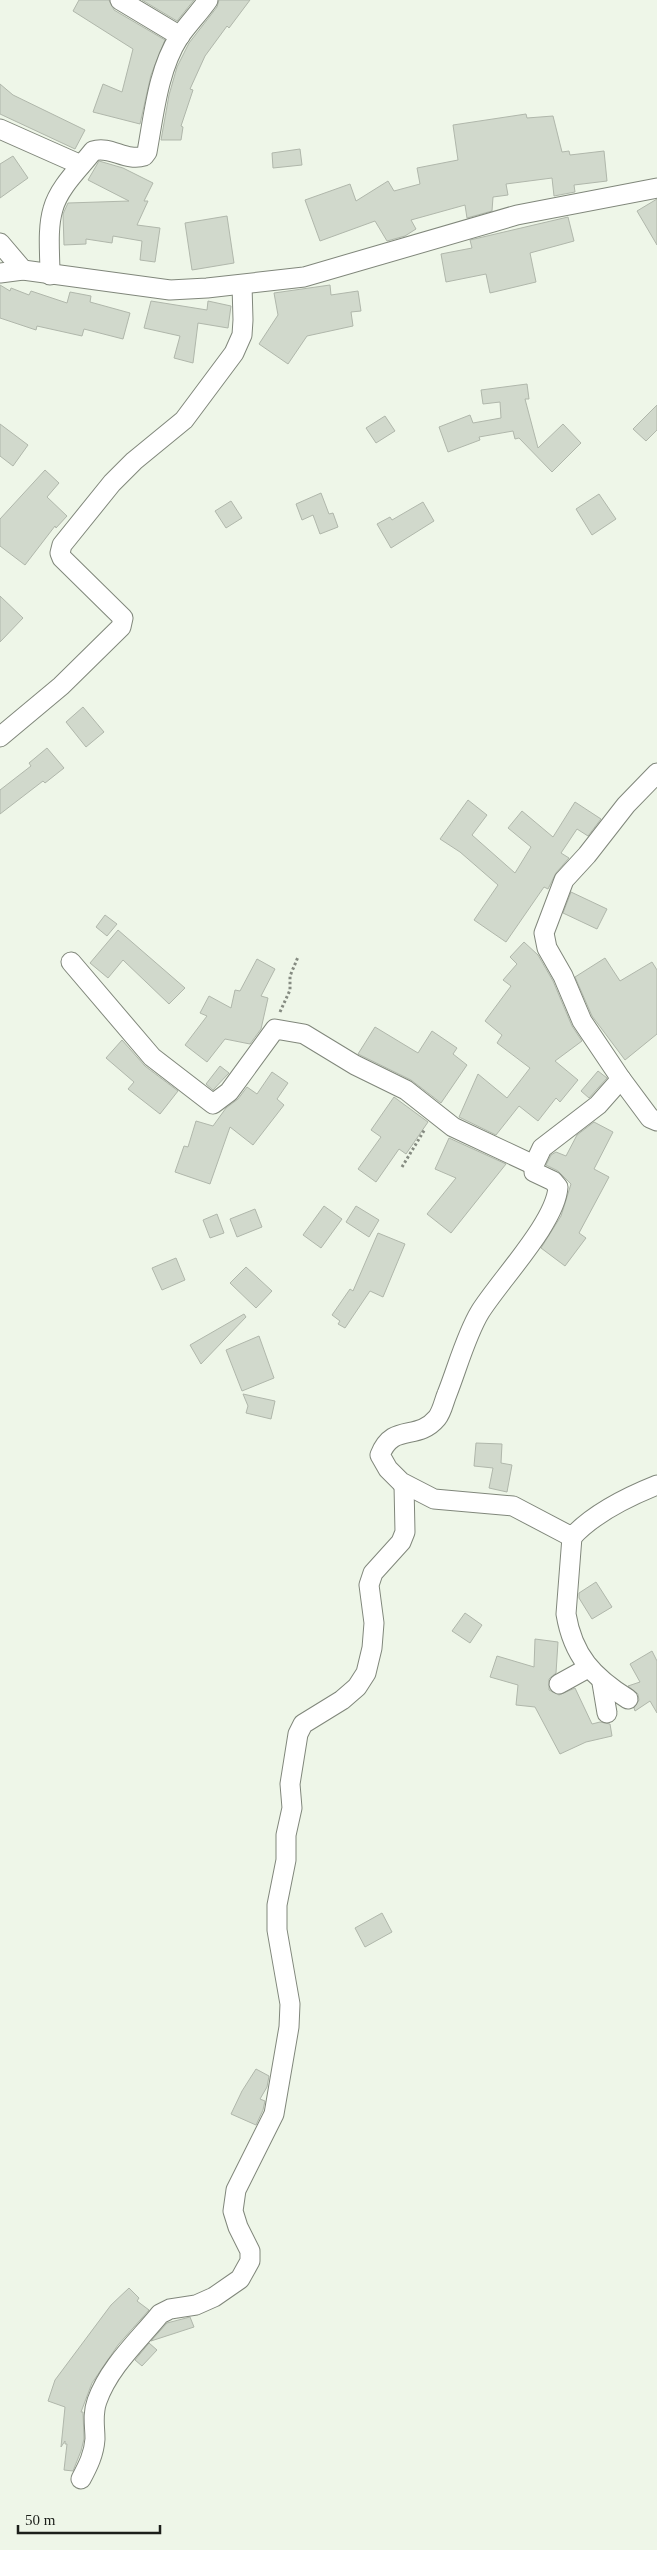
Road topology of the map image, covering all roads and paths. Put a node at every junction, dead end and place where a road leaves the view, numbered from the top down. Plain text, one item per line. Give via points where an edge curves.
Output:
1 (120, 0) edge
2 (208, 0) edge
3 (180, 36) junction
4 (0, 129) edge
5 (82, 165) junction
6 (657, 188) edge
7 (0, 243) edge
8 (23, 270) junction
9 (0, 272) edge
10 (50, 275) junction
11 (242, 285) junction
12 (0, 738) edge
13 (657, 773) edge
14 (298, 957) dead end
15 (71, 962) dead end
16 (275, 1029) junction
17 (621, 1079) junction
18 (438, 1116) junction
19 (657, 1121) edge
20 (534, 1165) junction
21 (402, 1167) dead end
22 (404, 1485) junction
23 (657, 1485) edge
24 (572, 1545) junction
25 (588, 1668) junction
26 (602, 1683) junction
27 (559, 1684) dead end
28 (628, 1700) dead end
29 (607, 1713) dead end
30 (81, 2479) dead end

1 - 3 street
2 - 3 street
3 - 5 street via 170,56 156,102 144,156 130,158 99,149 93,151
4 - 5 street
5 - 10 street via 59,194 52,210
6 - 11 street via 518,215 304,277
7 - 8 street
8 - 9 street
8 - 10 street
10 - 11 street via 170,290
11 - 12 street via 244,320 234,353 184,420 112,483 62,545 62,558 123,618 121,627
13 - 17 street via 564,880 544,933 547,948 582,1021
14 - 16 path
15 - 16 street via 152,1057 214,1104 230,1092
16 - 18 street via 304,1034 355,1065 406,1090
17 - 19 street via 650,1118
17 - 20 street via 598,1105 542,1148
18 - 20 street via 453,1127
18 - 21 path via 421,1134
20 - 22 street via 534,1172 558,1187 558,1196 545,1224 479,1314 438,1417 424,1430 398,1434 385,1442 380,1455
22 - 24 street via 434,1499 513,1506
22 - 30 street via 405,1532 401,1542 373,1573 369,1585 374,1623 366,1673 357,1687 304,1724 298,1734 290,1784 293,1803 277,1904 277,1930 290,2004 287,2046 274,2114 236,2190 233,2211 250,2250 250,2261 240,2279 214,2297 160,2314 117,2365 96,2402 94,2449
23 - 24 street via 582,1526
24 - 25 street via 567,1619 578,1652
25 - 26 street
25 - 27 street
26 - 28 street
26 - 29 street

